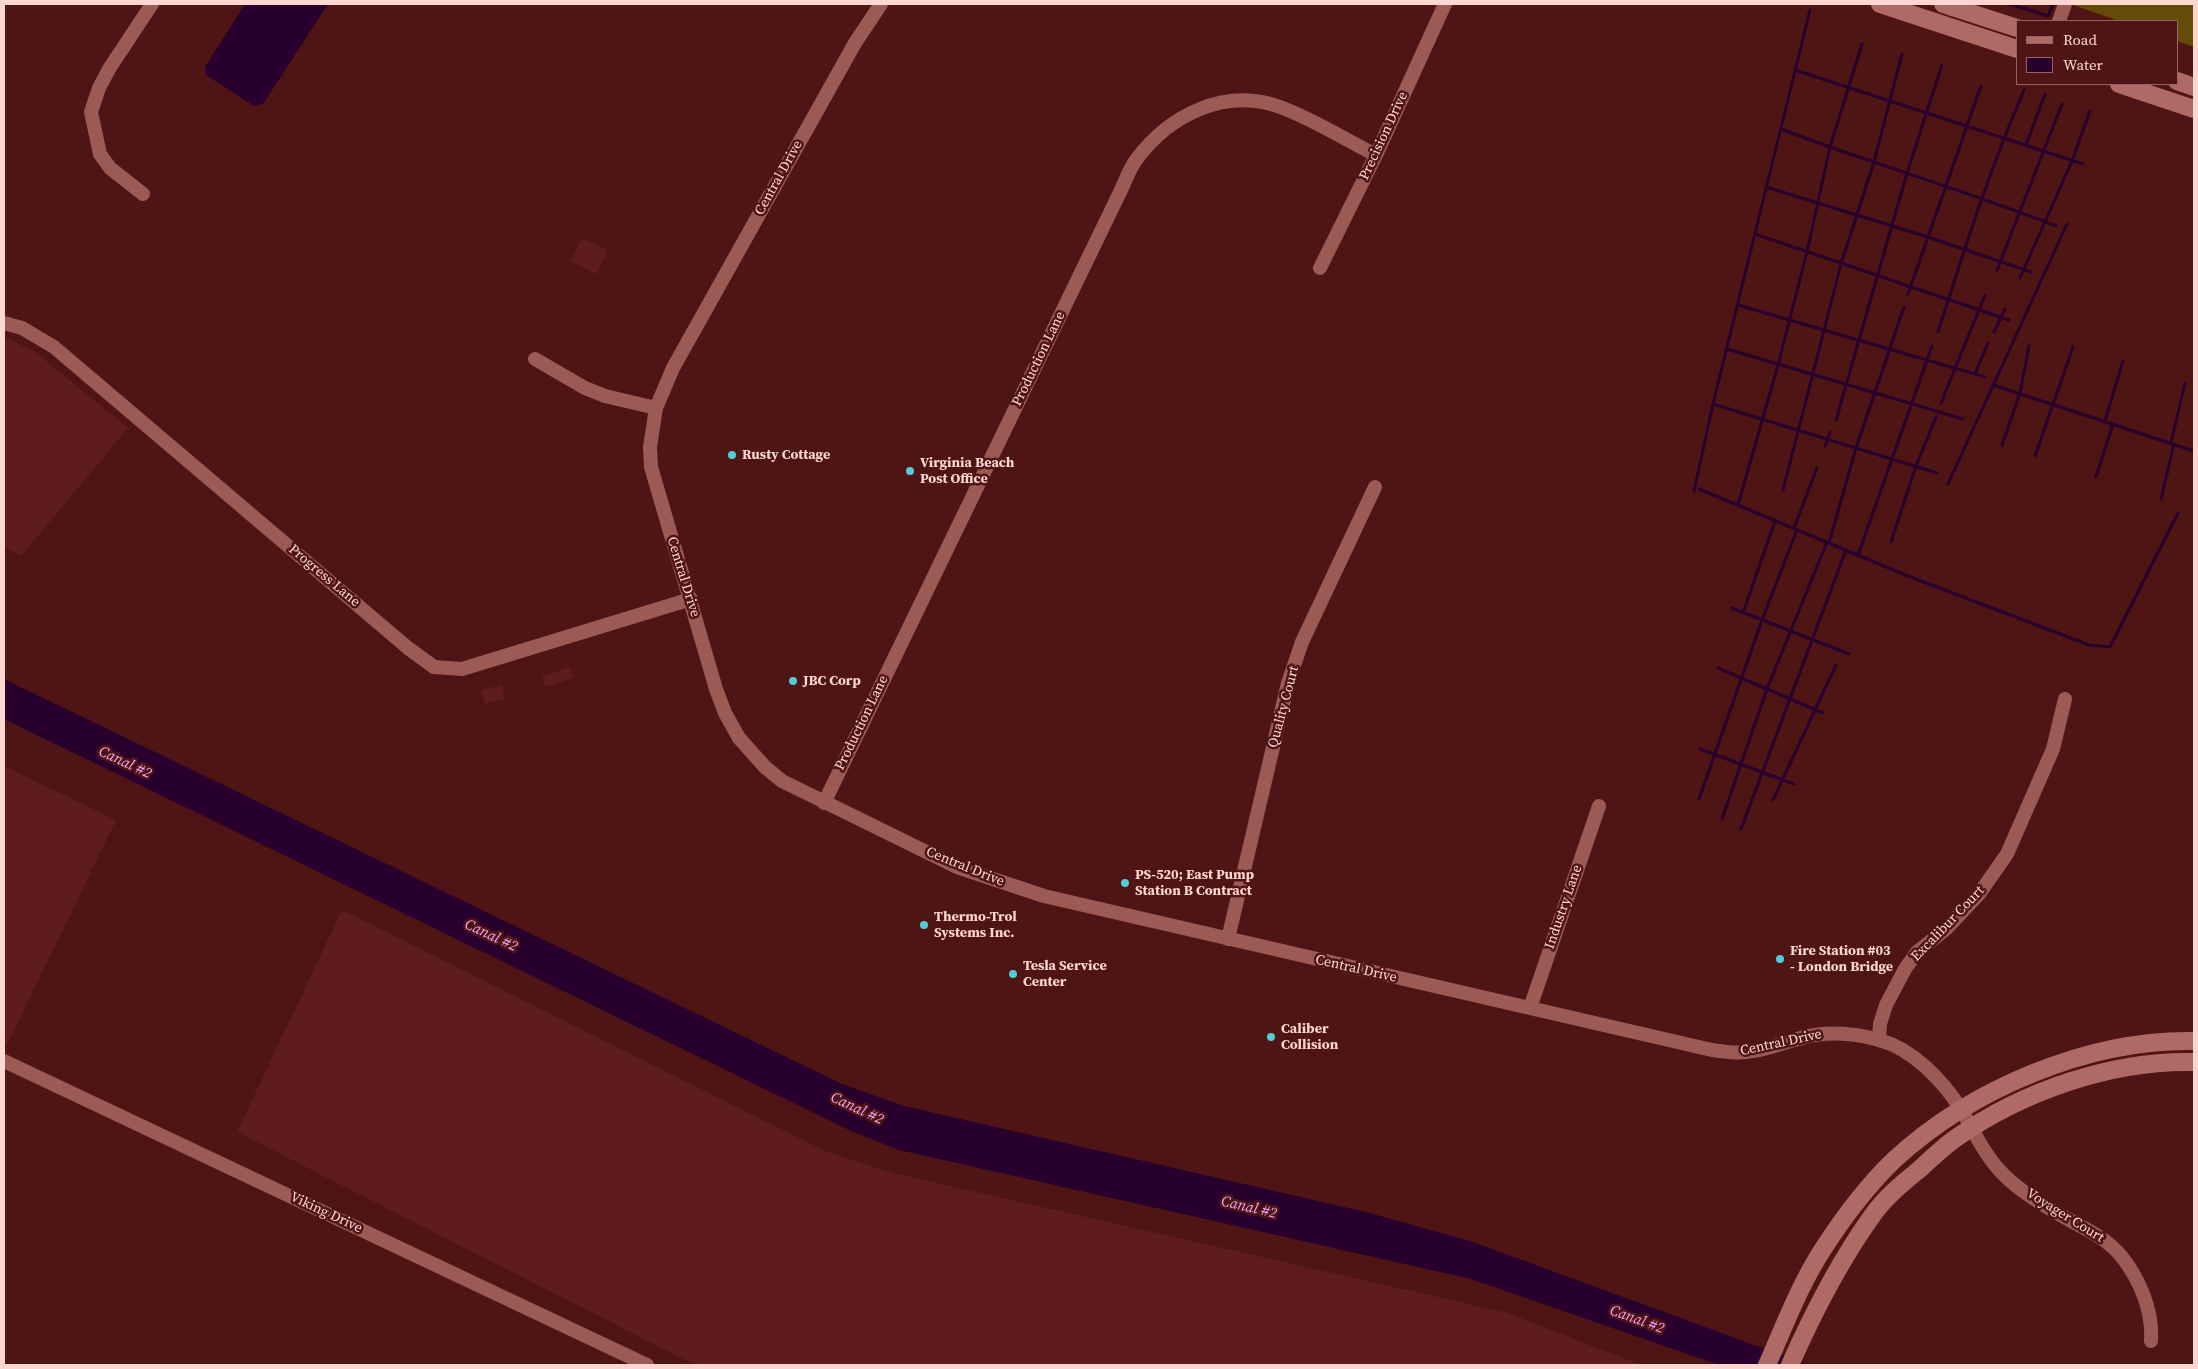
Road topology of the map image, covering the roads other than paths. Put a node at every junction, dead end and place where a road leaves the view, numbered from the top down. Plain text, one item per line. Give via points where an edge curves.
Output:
1 (152, 4) edge
2 (881, 4) edge
3 (1445, 4) edge
4 (1880, 4) edge
5 (1943, 4) edge
6 (2065, 4) edge
7 (2059, 20) edge
8 (2016, 28) edge
9 (2016, 49) edge
10 (2178, 81) edge
11 (2122, 85) edge
12 (2194, 86) edge
13 (2194, 109) edge
14 (1376, 155) junction
15 (143, 194) dead end
16 (1320, 268) dead end
17 (4, 323) edge
18 (535, 358) dead end
19 (656, 408) junction
20 (1375, 487) dead end
21 (691, 599) junction
22 (2065, 699) dead end
23 (824, 803) junction
24 (1599, 806) dead end
25 (1228, 939) junction
26 (1530, 1008) junction
27 (1878, 1040) junction
28 (2194, 1042) edge
29 (4, 1061) edge
30 (2194, 1062) edge
31 (1960, 1109) junction
32 (1971, 1129) junction
33 (2150, 1341) dead end
34 (648, 1365) edge
35 (1767, 1365) edge
36 (1790, 1365) edge

1 - 15 street via 106,75 92,112 100,154 110,168
2 - 19 street, Central Drive via 855,43 698,322
3 - 14 street, Precision Drive
4 - 9 main road
5 - 8 main road
6 - 7 street
10 - 12 main road
11 - 13 main road
14 - 16 street, Precision Drive
14 - 23 street, Production Lane via 1280,107 1249,100 1218,102 1200,108 1173,124 1147,147 1124,184
17 - 21 street, Progress Lane via 22,328 54,347 408,648 434,666 462,669
18 - 19 street via 585,388
19 - 21 street, Central Drive via 650,446 651,467
20 - 25 street, Quality Court via 1302,642 1288,683
21 - 23 street, Central Drive via 724,713 739,738 764,767 782,781
22 - 27 street, Excalibur Court via 2053,749 2007,854 1979,894 1946,929 1917,952 1905,969 1886,1005
23 - 25 street, Central Drive via 957,867 1001,883
24 - 26 street, Industry Lane
25 - 26 street, Central Drive
26 - 27 street, Central Drive via 1733,1053 1831,1033
27 - 31 street, Central Drive via 1904,1050 1932,1073
28 - 31 main road via 2128,1046 2075,1058 2019,1080
29 - 34 street, Viking Drive
30 - 32 main road via 2115,1070 2073,1081 2032,1096
31 - 32 street, Central Drive
31 - 35 main road via 1893,1161 1849,1212 1822,1250
32 - 33 street, Voyager Court via 1984,1152 2005,1176 2073,1222 2097,1233 2122,1257 2134,1274 2147,1305
32 - 36 main road via 1912,1175 1873,1215 1834,1275

